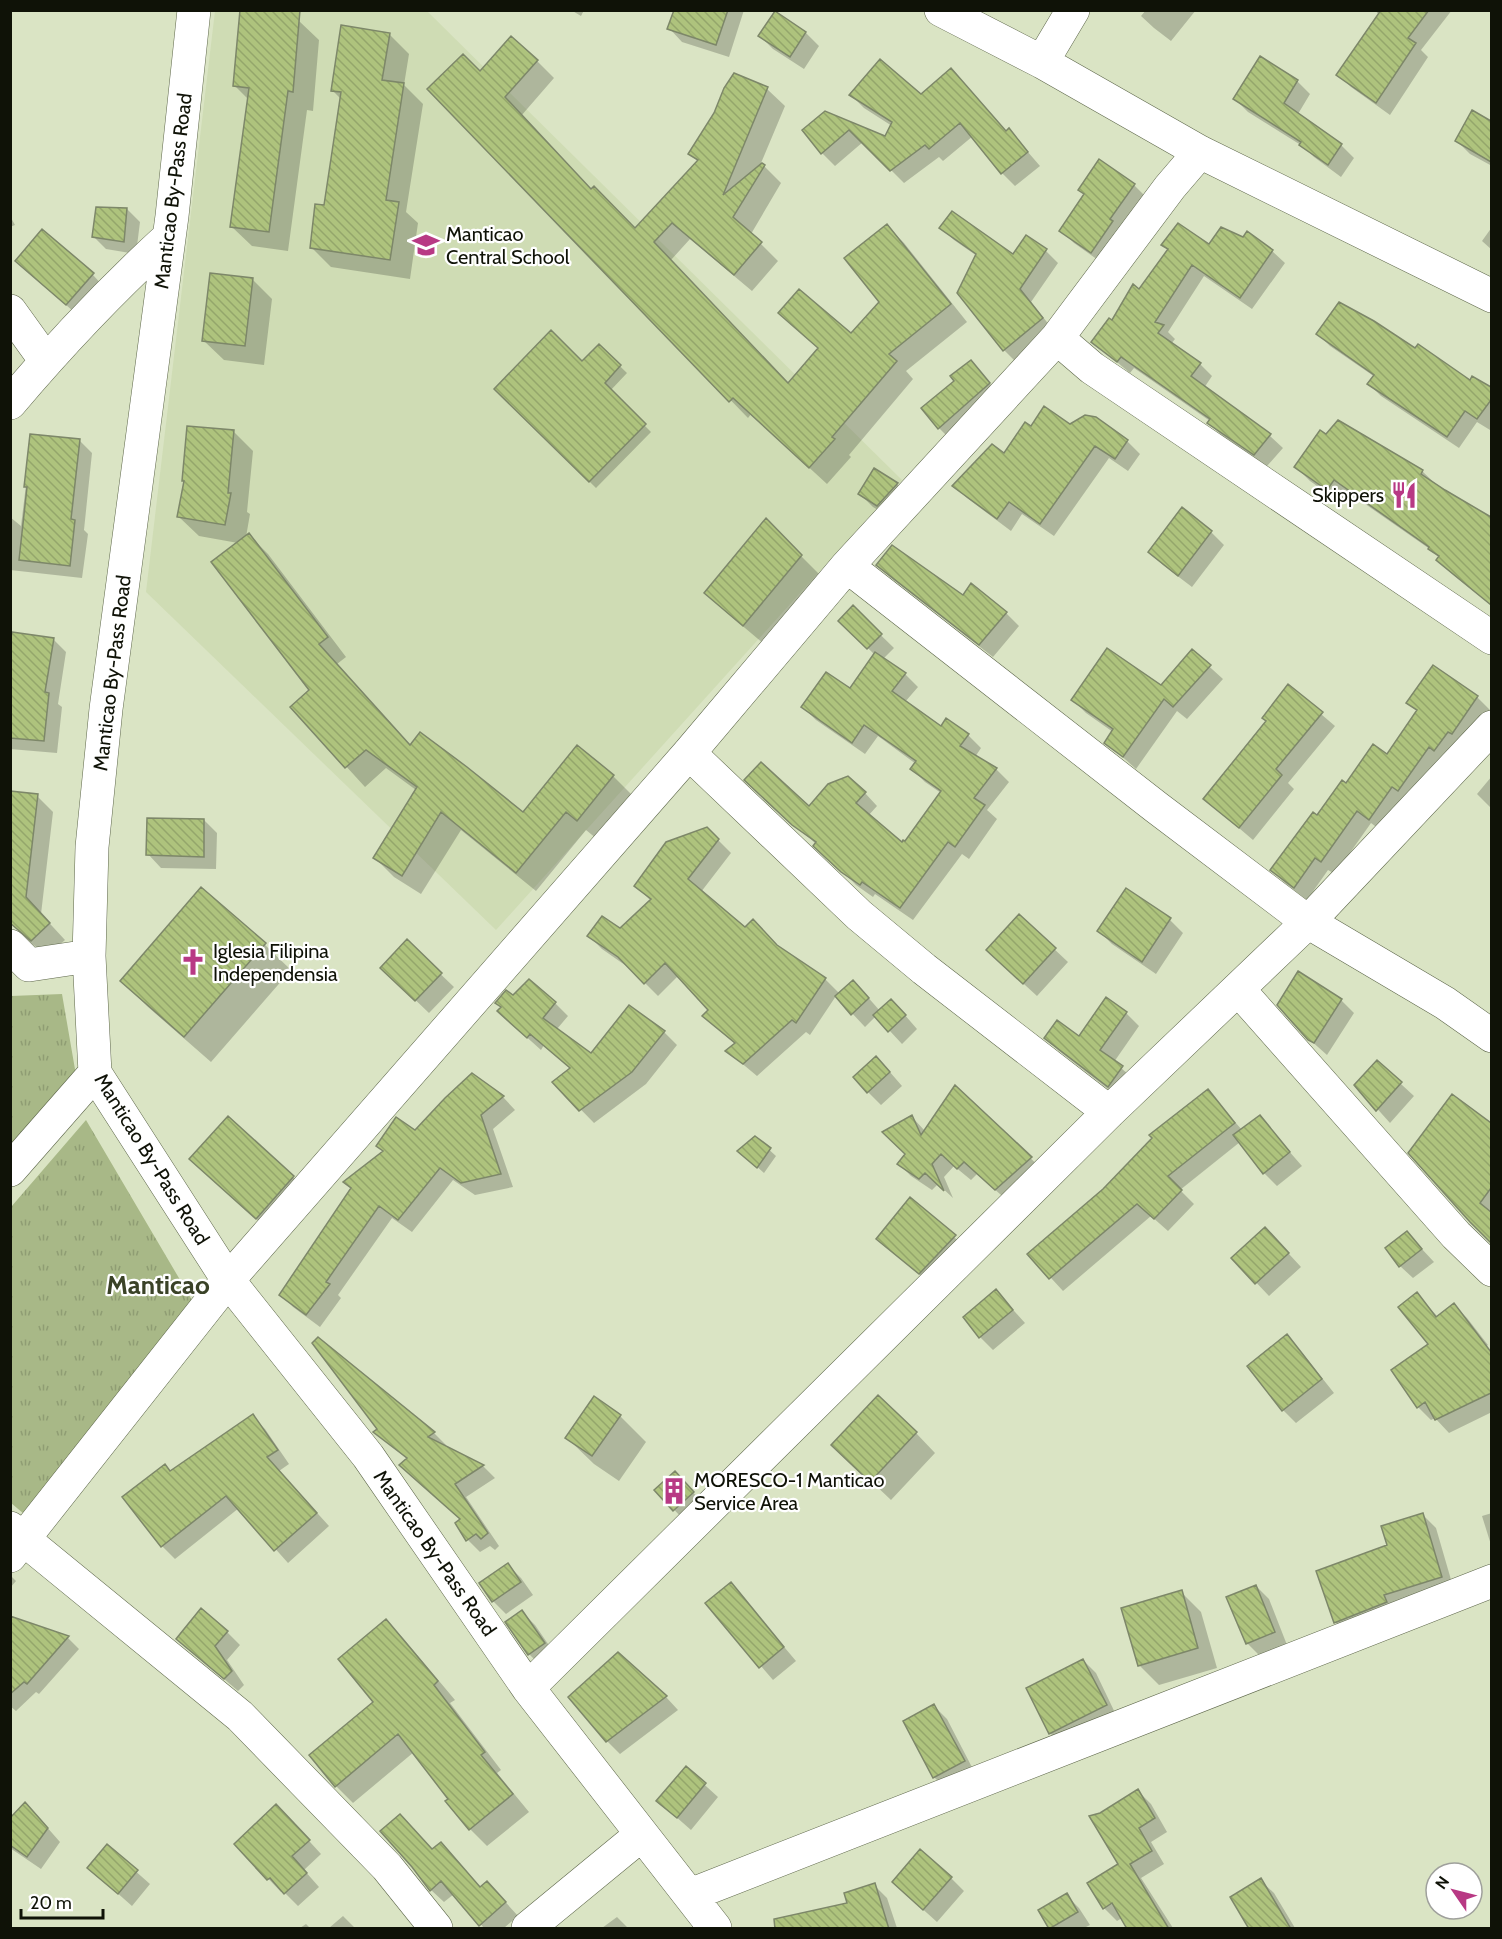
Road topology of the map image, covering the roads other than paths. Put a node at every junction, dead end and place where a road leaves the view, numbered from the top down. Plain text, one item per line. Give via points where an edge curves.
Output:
1 (194, 10) edge
2 (941, 10) edge
3 (1073, 10) edge
4 (1042, 62) junction
5 (1200, 152) junction
6 (169, 237) junction
7 (1491, 296) edge
8 (10, 311) edge
9 (1057, 338) junction
10 (46, 361) junction
11 (10, 403) edge
12 (847, 566) junction
13 (1491, 638) edge
14 (1491, 728) edge
15 (689, 753) junction
16 (1308, 922) junction
17 (89, 956) junction
18 (17, 963) edge
19 (1239, 989) junction
20 (1491, 1036) edge
21 (95, 1073) junction
22 (1109, 1112) junction
23 (10, 1170) edge
24 (1491, 1270) edge
25 (228, 1280) junction
26 (15, 1541) edge
27 (1491, 1581) edge
28 (528, 1688) junction
29 (641, 1835) junction
30 (690, 1895) junction
31 (436, 1929) edge
32 (528, 1929) edge
33 (715, 1929) edge

1 - 6 street, Manticao By-Pass Road
2 - 4 street
3 - 4 street
4 - 5 street
5 - 7 street
5 - 9 street
6 - 10 street via 117,285
6 - 17 street, Manticao By-Pass Road via 106,709 92,847
8 - 10 street
9 - 12 street
9 - 13 street via 1092,369
10 - 11 street
12 - 15 street
12 - 16 street
14 - 16 street
15 - 22 street via 859,915
15 - 25 street
16 - 19 street
16 - 20 street via 1445,1003
17 - 18 street
17 - 21 street, Manticao By-Pass Road
19 - 22 street
19 - 24 street via 1456,1236
21 - 23 street
21 - 25 street, Manticao By-Pass Road
22 - 28 street
25 - 26 street
25 - 28 street, Manticao By-Pass Road via 368,1456
26 - 31 street via 240,1716 387,1867
27 - 30 street
28 - 29 street, Manticao By-Pass Road
29 - 30 street, Manticao By-Pass Road
29 - 32 street
30 - 33 street, Manticao By-Pass Road

